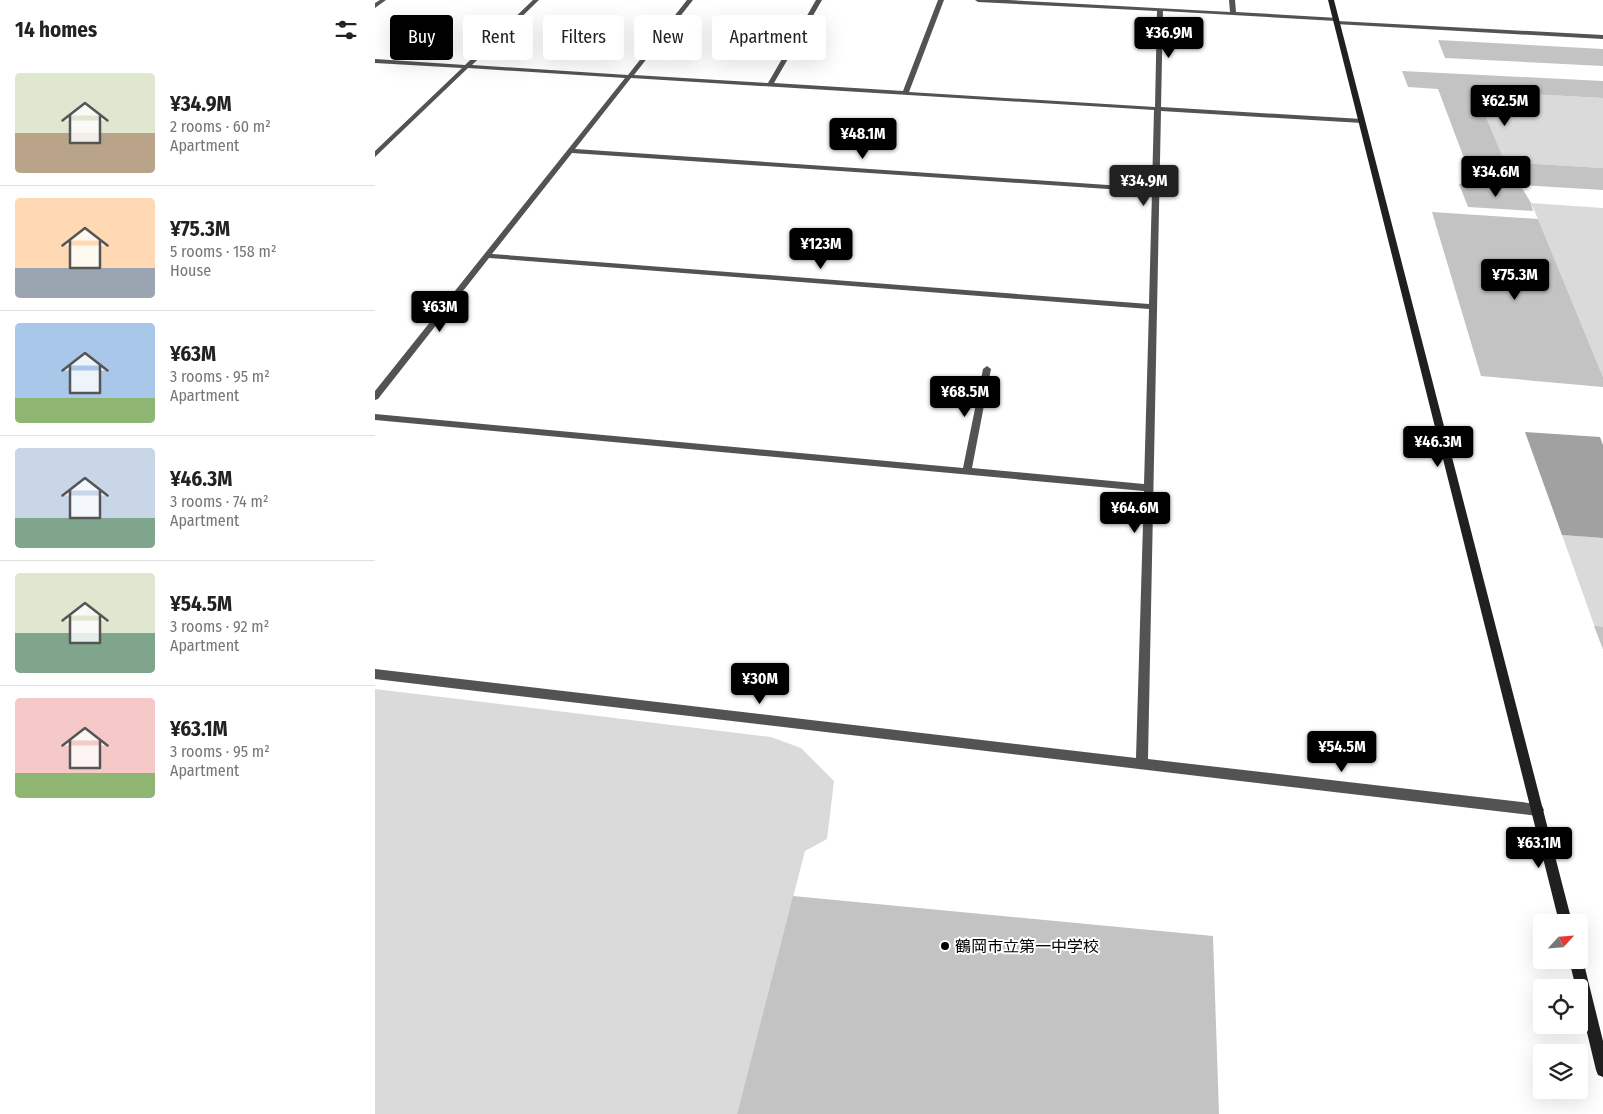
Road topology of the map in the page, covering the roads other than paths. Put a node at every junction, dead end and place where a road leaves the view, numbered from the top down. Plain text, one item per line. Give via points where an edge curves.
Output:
1 (383, 0) edge
2 (536, 0) edge
3 (690, 0) edge
4 (819, 0) edge
5 (941, 0) edge
6 (978, 0) edge
7 (1232, 0) edge
8 (1331, 0) edge
9 (1082, 3) edge
10 (375, 6) edge
11 (1160, 10) junction
12 (1233, 13) junction
13 (1336, 21) junction
14 (1603, 37) edge
15 (375, 61) edge
16 (467, 67) junction
17 (629, 76) junction
18 (770, 85) junction
19 (905, 93) junction
20 (1158, 108) junction
21 (1362, 120) junction
22 (570, 151) junction
23 (375, 155) edge
24 (1156, 190) junction
25 (487, 256) junction
26 (1153, 307) junction
27 (987, 369) dead end
28 (375, 397) edge
29 (375, 417) edge
30 (967, 471) junction
31 (1149, 488) junction
32 (375, 674) edge
33 (1142, 762) junction
34 (1538, 810) junction
35 (1564, 914) edge
36 (1577, 969) edge
37 (1603, 1070) edge

1 - 10 street
2 - 16 street
3 - 17 street
4 - 18 street
5 - 19 street
6 - 9 street
7 - 12 street
8 - 13 street
9 - 11 street
11 - 12 street
11 - 20 street
12 - 13 street
13 - 14 street
13 - 21 street
15 - 16 street
16 - 17 street
16 - 23 street
17 - 18 street
17 - 22 street
18 - 19 street
19 - 20 street
20 - 21 street
20 - 24 street
21 - 34 street
22 - 24 street
22 - 25 street
24 - 26 street
25 - 26 street
25 - 28 street
26 - 31 street
27 - 30 street
29 - 30 street
30 - 31 street
31 - 33 street
32 - 33 street
33 - 34 street
34 - 35 street
36 - 37 street

